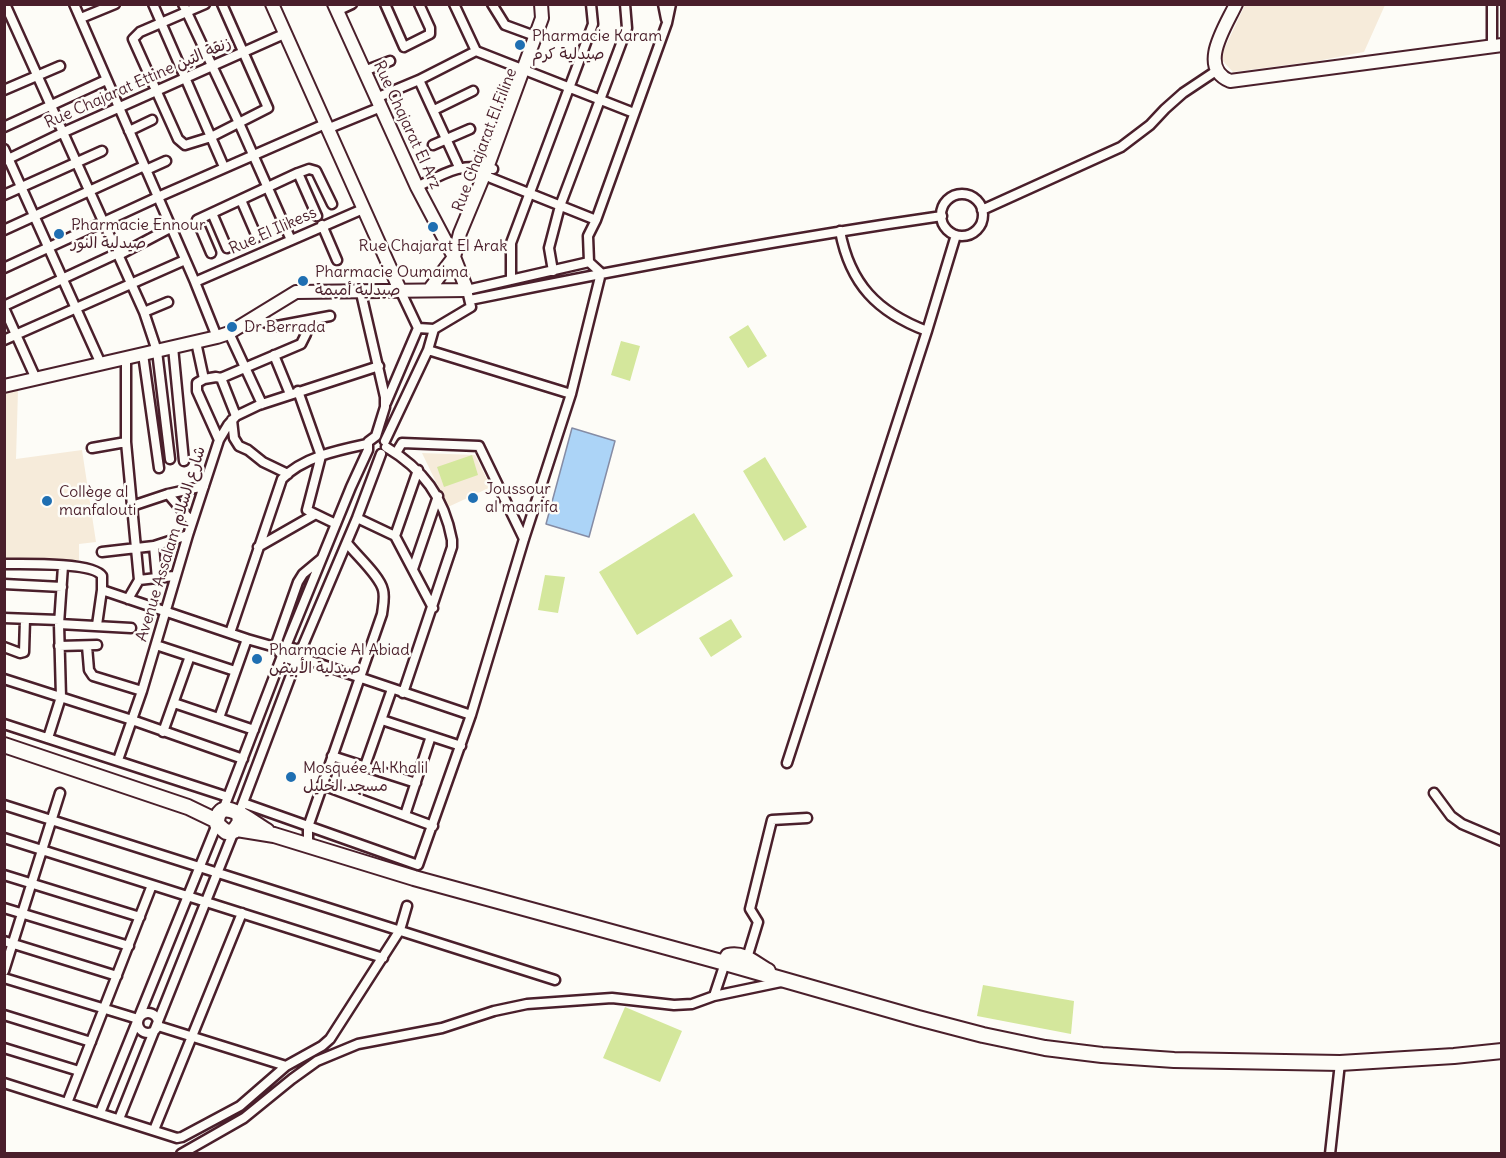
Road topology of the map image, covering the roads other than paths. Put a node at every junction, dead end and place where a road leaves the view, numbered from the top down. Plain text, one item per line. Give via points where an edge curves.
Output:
1 (74, 4) edge
2 (115, 4) edge
3 (153, 4) edge
4 (205, 4) edge
5 (222, 4) edge
6 (272, 4) edge
7 (351, 4) edge
8 (385, 4) edge
9 (419, 4) edge
10 (454, 4) edge
11 (492, 4) edge
12 (542, 4) edge
13 (549, 4) edge
14 (591, 4) edge
15 (625, 4) edge
16 (663, 4) edge
17 (671, 4) edge
18 (1236, 4) edge
19 (1492, 4) edge
20 (185, 8) edge
21 (335, 8) edge
22 (6, 10) edge
23 (81, 18) junction
24 (667, 23) junction
25 (161, 24) junction
26 (284, 34) junction
27 (535, 36) junction
28 (1497, 45) edge
29 (476, 51) junction
30 (244, 52) junction
31 (390, 61) dead end
32 (60, 66) dead end
33 (213, 67) junction
34 (364, 71) junction
35 (526, 71) junction
36 (1216, 71) junction
37 (38, 75) junction
38 (186, 79) junction
39 (106, 80) junction
40 (419, 80) junction
41 (569, 88) junction
42 (4, 90) edge
43 (157, 91) junction
44 (473, 91) dead end
45 (600, 99) junction
46 (379, 102) junction
47 (51, 105) junction
48 (118, 109) junction
49 (434, 110) junction
50 (634, 113) junction
51 (152, 120) dead end
52 (239, 123) junction
53 (326, 126) junction
54 (4, 127) edge
55 (470, 129) dead end
56 (129, 131) junction
57 (64, 132) junction
58 (211, 137) junction
59 (446, 140) junction
60 (433, 145) dead end
61 (4, 149) edge
62 (102, 151) dead end
63 (253, 155) junction
64 (7, 160) edge
65 (166, 161) dead end
66 (77, 163) junction
67 (224, 167) junction
68 (459, 167) junction
69 (145, 168) junction
70 (490, 172) junction
71 (298, 173) junction
72 (22, 187) junction
73 (417, 187) junction
74 (267, 188) junction
75 (89, 191) junction
76 (528, 193) junction
77 (4, 195) edge
78 (158, 197) junction
79 (241, 200) junction
80 (332, 204) dead end
81 (561, 206) junction
82 (363, 209) junction
83 (982, 210) junction
84 (212, 213) junction
85 (317, 216) dead end
86 (942, 216) junction
87 (36, 217) junction
88 (596, 220) junction
89 (103, 222) junction
90 (322, 225) junction
91 (172, 227) junction
92 (4, 230) edge
93 (840, 231) junction
94 (956, 235) junction
95 (257, 237) dead end
96 (291, 240) junction
97 (49, 247) junction
98 (227, 248) dead end
99 (211, 253) dead end
100 (455, 253) junction
101 (118, 254) junction
102 (185, 260) junction
103 (338, 260) dead end
104 (589, 262) junction
105 (4, 268) edge
106 (553, 271) junction
107 (601, 273) junction
108 (63, 279) junction
109 (511, 280) junction
110 (195, 282) junction
111 (131, 285) junction
112 (400, 290) junction
113 (429, 290) junction
114 (361, 292) junction
115 (468, 295) junction
116 (168, 302) dead end
117 (4, 307) edge
118 (76, 308) junction
119 (144, 312) junction
120 (256, 316) junction
121 (330, 316) dead end
122 (303, 322) junction
123 (418, 328) junction
124 (434, 329) junction
125 (927, 331) junction
126 (17, 335) junction
127 (223, 335) junction
128 (4, 340) edge
129 (196, 342) junction
130 (173, 347) junction
131 (428, 350) junction
132 (157, 351) junction
133 (143, 354) junction
134 (274, 355) junction
135 (126, 358) junction
136 (101, 364) junction
137 (379, 366) junction
138 (246, 368) junction
139 (221, 378) junction
140 (36, 379) junction
141 (204, 379) junction
142 (4, 386) edge
143 (294, 392) junction
144 (571, 394) junction
145 (262, 404) junction
146 (384, 411) junction
147 (234, 418) junction
148 (219, 440) junction
149 (126, 442) junction
150 (382, 443) junction
151 (368, 447) junction
152 (92, 448) dead end
153 (396, 453) junction
154 (321, 456) junction
155 (170, 459) dead end
156 (184, 461) dead end
157 (159, 468) dead end
158 (418, 470) junction
159 (288, 474) junction
160 (204, 486) junction
161 (168, 494) junction
162 (438, 495) junction
163 (132, 506) junction
164 (314, 515) junction
165 (357, 518) junction
166 (192, 522) junction
167 (336, 524) junction
168 (188, 534) junction
169 (395, 536) junction
170 (524, 539) junction
171 (347, 543) junction
172 (154, 546) junction
173 (258, 547) junction
174 (135, 549) junction
175 (102, 552) dead end
176 (322, 557) junction
177 (4, 564) edge
178 (63, 566) junction
179 (413, 569) junction
180 (174, 576) junction
181 (157, 579) junction
182 (140, 580) junction
183 (4, 584) edge
184 (62, 587) junction
185 (102, 590) junction
186 (128, 599) junction
187 (433, 608) junction
188 (166, 611) junction
189 (4, 618) edge
190 (25, 619) junction
191 (59, 622) junction
192 (97, 625) junction
193 (131, 628) dead end
194 (230, 633) junction
195 (247, 639) junction
196 (98, 645) dead end
197 (156, 645) junction
198 (286, 645) junction
199 (59, 646) junction
200 (87, 646) junction
201 (4, 647) edge
202 (275, 647) junction
203 (301, 651) junction
204 (190, 656) junction
205 (282, 656) junction
206 (308, 660) junction
207 (296, 662) junction
208 (236, 671) junction
209 (361, 678) junction
210 (4, 680) edge
211 (392, 689) junction
212 (142, 691) junction
213 (403, 693) junction
214 (61, 697) junction
215 (174, 703) junction
216 (471, 715) junction
217 (219, 718) junction
218 (132, 720) junction
219 (382, 720) junction
220 (4, 724) edge
221 (254, 730) junction
222 (163, 732) junction
223 (430, 736) junction
224 (48, 738) junction
225 (4, 746) edge
226 (461, 746) junction
227 (332, 756) junction
228 (243, 759) junction
229 (118, 760) junction
230 (787, 763) dead end
231 (365, 766) junction
232 (416, 783) junction
233 (322, 785) junction
234 (1434, 792) dead end
235 (60, 793) dead end
236 (4, 805) edge
237 (221, 813) junction
238 (405, 815) junction
239 (238, 818) junction
240 (807, 818) dead end
241 (52, 820) junction
242 (433, 826) junction
243 (308, 827) junction
244 (4, 838) edge
245 (1502, 841) edge
246 (308, 845) junction
247 (43, 850) junction
248 (200, 866) junction
249 (416, 872) junction
250 (218, 873) junction
251 (4, 875) edge
252 (32, 884) junction
253 (152, 885) junction
254 (188, 896) junction
255 (207, 902) junction
256 (407, 906) dead end
257 (4, 908) edge
258 (242, 913) junction
259 (23, 914) junction
260 (140, 917) junction
261 (400, 930) junction
262 (9, 943) edge
263 (129, 946) junction
264 (383, 958) junction
265 (747, 958) junction
266 (724, 963) junction
267 (4, 971) edge
268 (117, 976) junction
269 (4, 978) edge
270 (555, 980) dead end
271 (785, 981) junction
272 (714, 996) junction
273 (104, 1009) junction
274 (4, 1015) edge
275 (138, 1019) junction
276 (158, 1026) junction
277 (192, 1036) junction
278 (91, 1042) junction
279 (4, 1048) edge
280 (1501, 1050) edge
281 (1340, 1063) junction
282 (286, 1066) junction
283 (79, 1071) junction
284 (4, 1083) edge
285 (67, 1103) junction
286 (100, 1113) junction
287 (119, 1119) junction
288 (154, 1130) junction
289 (181, 1154) edge
290 (1330, 1154) edge

1 - 23 street
2 - 23 street
3 - 25 street
4 - 20 street
5 - 30 street
6 - 26 street
7 - 21 street
8 - 9 street via 404,46 430,34
10 - 29 street
11 - 27 street via 505,26
12 - 27 street, Rue Chajarat El Filine
13 - 35 street, Rue Chajarat El Filine via 547,25
14 - 41 street via 593,24
15 - 45 street via 627,28
16 - 24 street
17 - 24 street
18 - 36 street via 1214,54
19 - 28 street
20 - 25 street
20 - 33 street
21 - 34 street, Rue Chajarat El Arz
22 - 37 street
23 - 39 street
24 - 50 street
25 - 38 street
25 - 43 street via 133,39
26 - 30 street, Rue Chajarat Ettine زنقة التين
26 - 53 street
27 - 35 street, Rue Chajarat El Filine
28 - 36 street via 1236,81 1224,79
29 - 35 street
29 - 40 street
30 - 33 street, Rue Chajarat Ettine زنقة التين
30 - 52 street via 268,108
31 - 34 street
32 - 37 street
33 - 38 street, Rue Chajarat Ettine زنقة التين
33 - 52 street
34 - 46 street, Rue Chajarat El Arz
35 - 41 street
35 - 70 street, Rue Chajarat El Filine
36 - 83 street via 1183,93 1121,147
37 - 42 street
37 - 47 street
38 - 43 street, Rue Chajarat Ettine زنقة التين
38 - 58 street
39 - 47 street
39 - 48 street
40 - 46 street
40 - 49 street
41 - 45 street
41 - 76 street
43 - 48 street, Rue Chajarat Ettine زنقة التين
43 - 58 street via 182,144
44 - 49 street
45 - 50 street
45 - 81 street
46 - 53 street
46 - 73 street, Rue Chajarat El Arz
47 - 54 street
47 - 57 street
48 - 56 street
48 - 57 street, Rue Chajarat Ettine زنقة التين
49 - 59 street
50 - 88 street
51 - 56 street
52 - 58 street
52 - 63 street
53 - 63 street
53 - 82 street
55 - 59 street
56 - 69 street
57 - 64 street, Rue Chajarat Ettine زنقة التين
57 - 66 street
58 - 67 street
59 - 60 street
59 - 68 street
61 - 64 street
62 - 66 street
63 - 67 street
63 - 74 street
64 - 72 street
65 - 69 street
66 - 72 street
66 - 75 street
67 - 78 street
68 - 70 street via 468,165
68 - 73 street
69 - 75 street
69 - 78 street
70 - 76 street
70 - 100 street, Rue Chajarat El Filine
71 - 74 street
71 - 80 street via 316,171
71 - 85 street
72 - 77 street
72 - 87 street
73 - 100 street, Rue Chajarat El Arz
74 - 79 street
74 - 96 street
75 - 87 street
75 - 89 street
76 - 81 street
76 - 109 street via 511,243
78 - 89 street
78 - 91 street
79 - 84 street
79 - 95 street
81 - 88 street
81 - 106 street via 549,248
82 - 90 street, Rue El Ilikess
82 - 112 street
83 - 86 street via 974,198 961,194 948,200
83 - 94 street via 982,221 975,232
84 - 98 street
84 - 99 street via 196,220
86 - 93 street
86 - 94 street via 945,226
87 - 92 street
87 - 97 street
88 - 104 street via 588,236
89 - 97 street
89 - 101 street
90 - 96 street, Rue El Ilikess
90 - 103 street
91 - 101 street
91 - 102 street
93 - 107 street
93 - 125 street via 845,256 872,298 907,324
94 - 125 street
96 - 110 street, Rue El Ilikess
97 - 105 street
97 - 108 street
100 - 113 street, Rue Chajarat El Filine
100 - 115 street
101 - 108 street
101 - 111 street
102 - 110 street
102 - 111 street
104 - 106 street
104 - 107 street
106 - 109 street
107 - 115 street
107 - 144 street
108 - 117 street
108 - 118 street
109 - 115 street
110 - 127 street
111 - 118 street
111 - 119 street
112 - 113 street
112 - 114 street
112 - 123 street
113 - 115 street
114 - 120 street via 296,292
114 - 137 street
115 - 124 street via 471,307
116 - 119 street
117 - 126 street
118 - 126 street
118 - 136 street
119 - 132 street
120 - 122 street via 272,325
120 - 127 street
121 - 122 street
122 - 134 street via 306,334 301,344
123 - 124 street
123 - 146 street
124 - 131 street
125 - 230 street
126 - 128 street
126 - 140 street
127 - 129 street
127 - 138 street
129 - 130 street
129 - 141 street
130 - 132 street
130 - 156 street
131 - 144 street
131 - 150 street
132 - 133 street
132 - 155 street
133 - 135 street
133 - 157 street
134 - 138 street
134 - 143 street
135 - 136 street
135 - 149 street
136 - 140 street
137 - 143 street
137 - 146 street
138 - 139 street
138 - 145 street
139 - 141 street
139 - 147 street
140 - 142 street
141 - 148 street via 197,383 196,391
143 - 145 street
143 - 154 street
144 - 170 street
145 - 147 street
146 - 150 street
147 - 148 street, Avenue Assalam شارع السلام
147 - 159 street via 238,446
148 - 160 street, Avenue Assalam شارع السلام
149 - 152 street
149 - 163 street
150 - 151 street via 369,440
150 - 151 street via 375,455
150 - 153 street
150 - 165 street
151 - 154 street
151 - 167 street
153 - 158 street
153 - 170 street via 402,443 479,446
154 - 159 street
154 - 164 street via 307,507
158 - 162 street
158 - 169 street
159 - 173 street via 280,483
160 - 161 street
160 - 166 street, Avenue Assalam شارع السلام
161 - 163 street
161 - 166 street
162 - 179 street
162 - 187 street via 452,547
163 - 174 street
164 - 167 street
164 - 173 street
165 - 169 street
165 - 171 street
166 - 168 street, Avenue Assalam شارع السلام
167 - 176 street
168 - 172 street
168 - 180 street, Avenue Assalam شارع السلام
169 - 179 street
170 - 216 street
171 - 203 street
171 - 209 street via 381,582 384,591 382,614
172 - 174 street
172 - 181 street
173 - 194 street
174 - 175 street
174 - 182 street
176 - 198 street
176 - 202 street via 298,582
177 - 178 street
178 - 184 street
178 - 185 street via 99,572
179 - 187 street
180 - 181 street
180 - 188 street, Avenue Assalam شارع السلام
181 - 182 street
182 - 186 street
183 - 184 street
184 - 191 street
185 - 186 street
185 - 192 street
186 - 188 street
187 - 213 street
188 - 194 street
188 - 197 street, Avenue Assalam شارع السلام
189 - 190 street
190 - 191 street
190 - 201 street via 23,653
191 - 192 street
191 - 199 street
192 - 193 street
194 - 195 street
195 - 202 street
195 - 208 street
196 - 200 street
197 - 204 street
197 - 212 street, Avenue Assalam شارع السلام
198 - 202 street
198 - 203 street
198 - 205 street
199 - 200 street
199 - 214 street
200 - 212 street via 93,675
202 - 205 street
203 - 206 street
203 - 207 street
204 - 208 street
204 - 215 street
205 - 207 street
205 - 221 street
206 - 207 street
206 - 209 street
207 - 239 street
208 - 217 street
209 - 211 street
209 - 227 street
210 - 214 street
211 - 213 street
211 - 219 street
212 - 218 street, Avenue Assalam شارع السلام
213 - 216 street
214 - 218 street
214 - 224 street
215 - 217 street
215 - 222 street
216 - 226 street
217 - 221 street
218 - 222 street
218 - 229 street, Avenue Assalam شارع السلام
219 - 223 street
219 - 231 street
220 - 224 street
221 - 228 street
222 - 228 street
223 - 226 street
223 - 232 street
224 - 229 street
225 - 237 main road via 188,807
226 - 242 street
227 - 231 street
227 - 233 street
228 - 237 street
229 - 237 street
231 - 232 street
232 - 238 street
233 - 238 street
233 - 243 street
234 - 245 street via 1451,816 1462,824
235 - 241 street
236 - 241 street
237 - 239 main road via 232,809
237 - 239 main road via 226,832
237 - 248 street
238 - 242 street
239 - 243 street
239 - 246 main road
239 - 250 street
240 - 265 street via 772,820 750,909 758,922
241 - 247 street
241 - 248 street
242 - 249 street
243 - 246 street
243 - 249 street
244 - 247 street
246 - 249 main road
247 - 252 street
247 - 253 street
248 - 250 street
248 - 254 street
249 - 266 main road
250 - 255 street
250 - 261 street
251 - 252 street
252 - 259 street
252 - 260 street
253 - 254 street
253 - 260 street
254 - 255 street
254 - 275 street
255 - 258 street
255 - 276 street
256 - 261 street
257 - 259 street
258 - 264 street
258 - 277 street
259 - 262 street
259 - 263 street
260 - 263 street
261 - 264 street
261 - 270 street
262 - 267 street
262 - 268 street
263 - 268 street
264 - 282 street via 330,1039
265 - 266 main road via 732,955
265 - 271 main road
266 - 271 main road
266 - 272 street
268 - 273 street
269 - 273 street
271 - 272 street
271 - 281 main road via 1045,1048 1174,1059
272 - 289 street via 682,1005 620,998 527,1004 442,1028 358,1044 317,1061 244,1118
273 - 275 street
273 - 278 street
274 - 278 street
275 - 276 street via 142,1014 152,1013
275 - 276 street via 139,1029 144,1033
275 - 286 street
276 - 277 street
276 - 287 street
277 - 282 street
277 - 288 street
278 - 283 street
279 - 283 street
280 - 281 main road
281 - 290 street
282 - 288 street via 240,1106 182,1137
283 - 285 street
284 - 285 street
285 - 286 street
286 - 287 street
287 - 288 street

